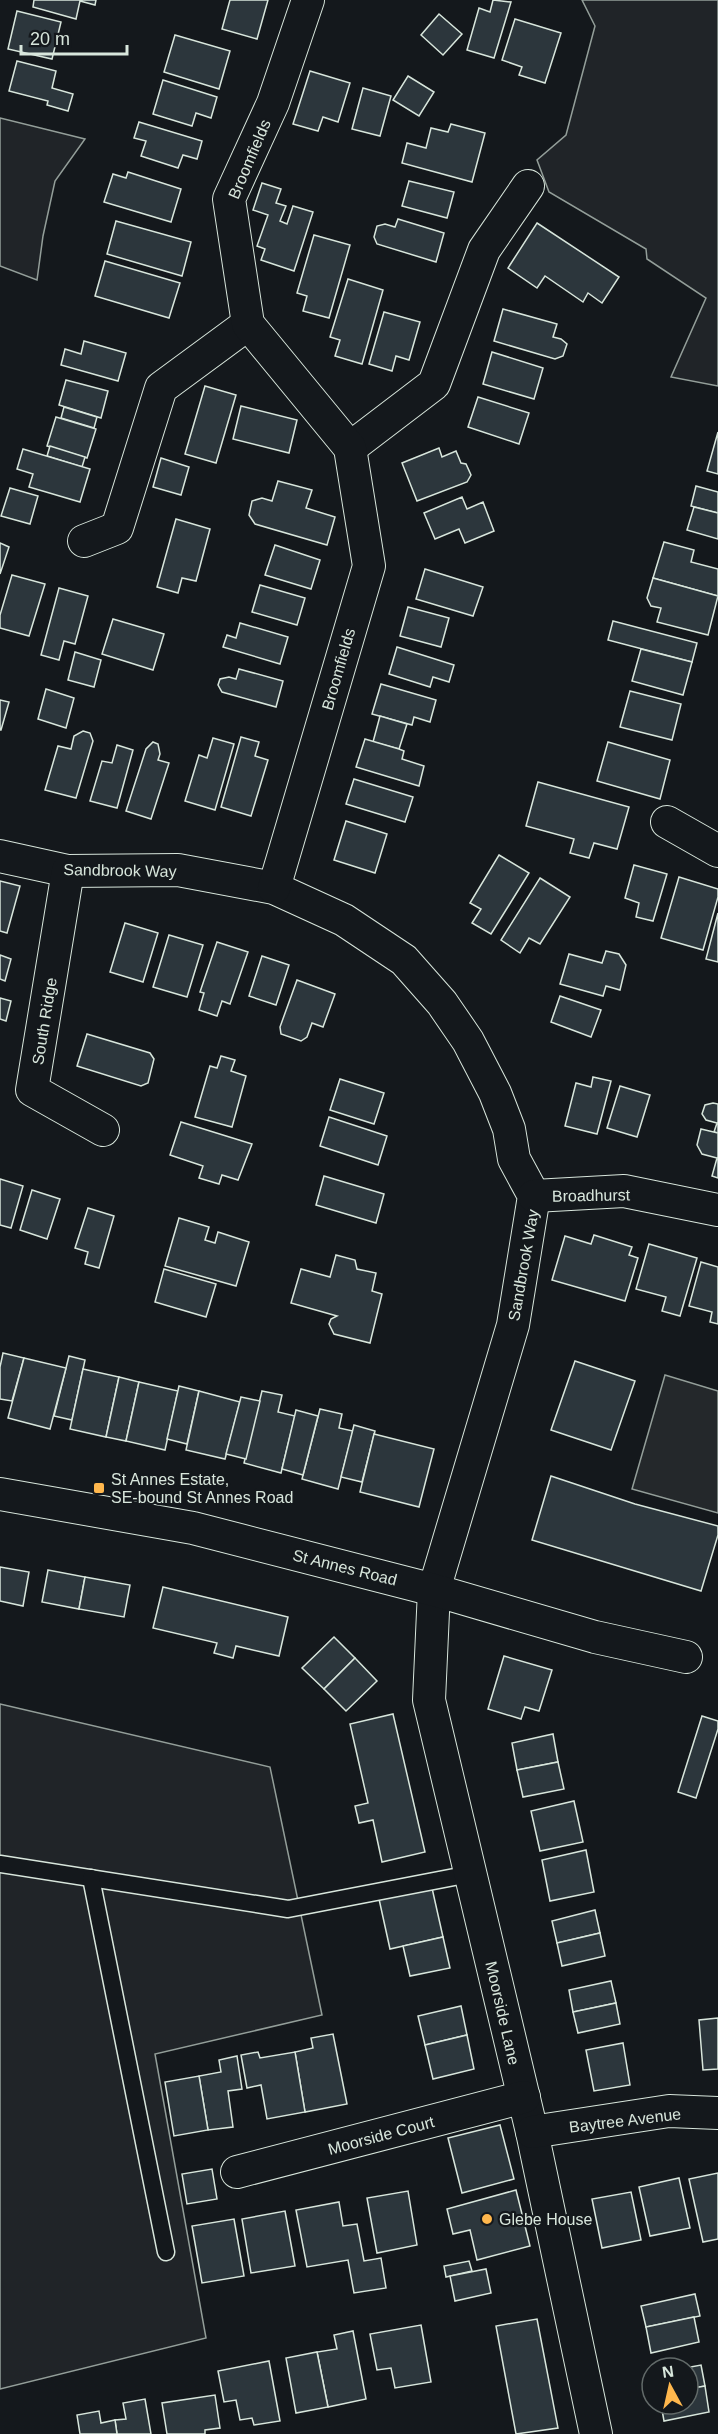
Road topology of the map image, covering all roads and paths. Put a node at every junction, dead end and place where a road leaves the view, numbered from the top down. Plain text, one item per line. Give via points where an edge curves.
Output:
1 (308, 0) edge
2 (528, 186) dead end
3 (248, 324) junction
4 (350, 448) junction
5 (84, 541) dead end
6 (667, 822) dead end
7 (718, 851) edge
8 (0, 856) edge
9 (68, 871) junction
10 (274, 888) junction
11 (103, 1130) dead end
12 (534, 1196) junction
13 (718, 1210) edge
14 (0, 1494) edge
15 (434, 1590) junction
16 (686, 1657) dead end
17 (0, 1864) edge
18 (470, 1874) junction
19 (91, 1878) junction
20 (524, 2097) junction
21 (718, 2113) edge
22 (532, 2132) junction
23 (237, 2172) dead end
24 (166, 2252) dead end
25 (596, 2434) edge

1 - 3 street, Broomfields via 273,103 229,199
2 - 4 street via 484,250 434,384
3 - 4 street
3 - 5 street via 161,388 117,528
4 - 10 street, Broomfields via 369,566
6 - 7 street
8 - 9 street, Sandbrook Way
9 - 10 street, Sandbrook Way via 178,870
9 - 11 street, South Ridge via 32,1090
10 - 12 street, Sandbrook Way via 344,920 404,960 442,1003 468,1041 495,1093 509,1129 514,1159
12 - 13 street, Broadhurst via 624,1191
12 - 15 street, Sandbrook Way via 513,1325
14 - 15 street, St Annes Road via 193,1528
15 - 16 street, St Annes Road via 595,1637
15 - 18 street, Moorside Lane via 429,1700
17 - 19 lane
18 - 19 lane via 288,1909
18 - 20 street, Moorside Lane
19 - 24 lane
20 - 22 street, Moorside Lane
20 - 23 street, Moorside Court
21 - 22 street, Baytree Avenue via 669,2111
22 - 25 street, Moorside Lane

